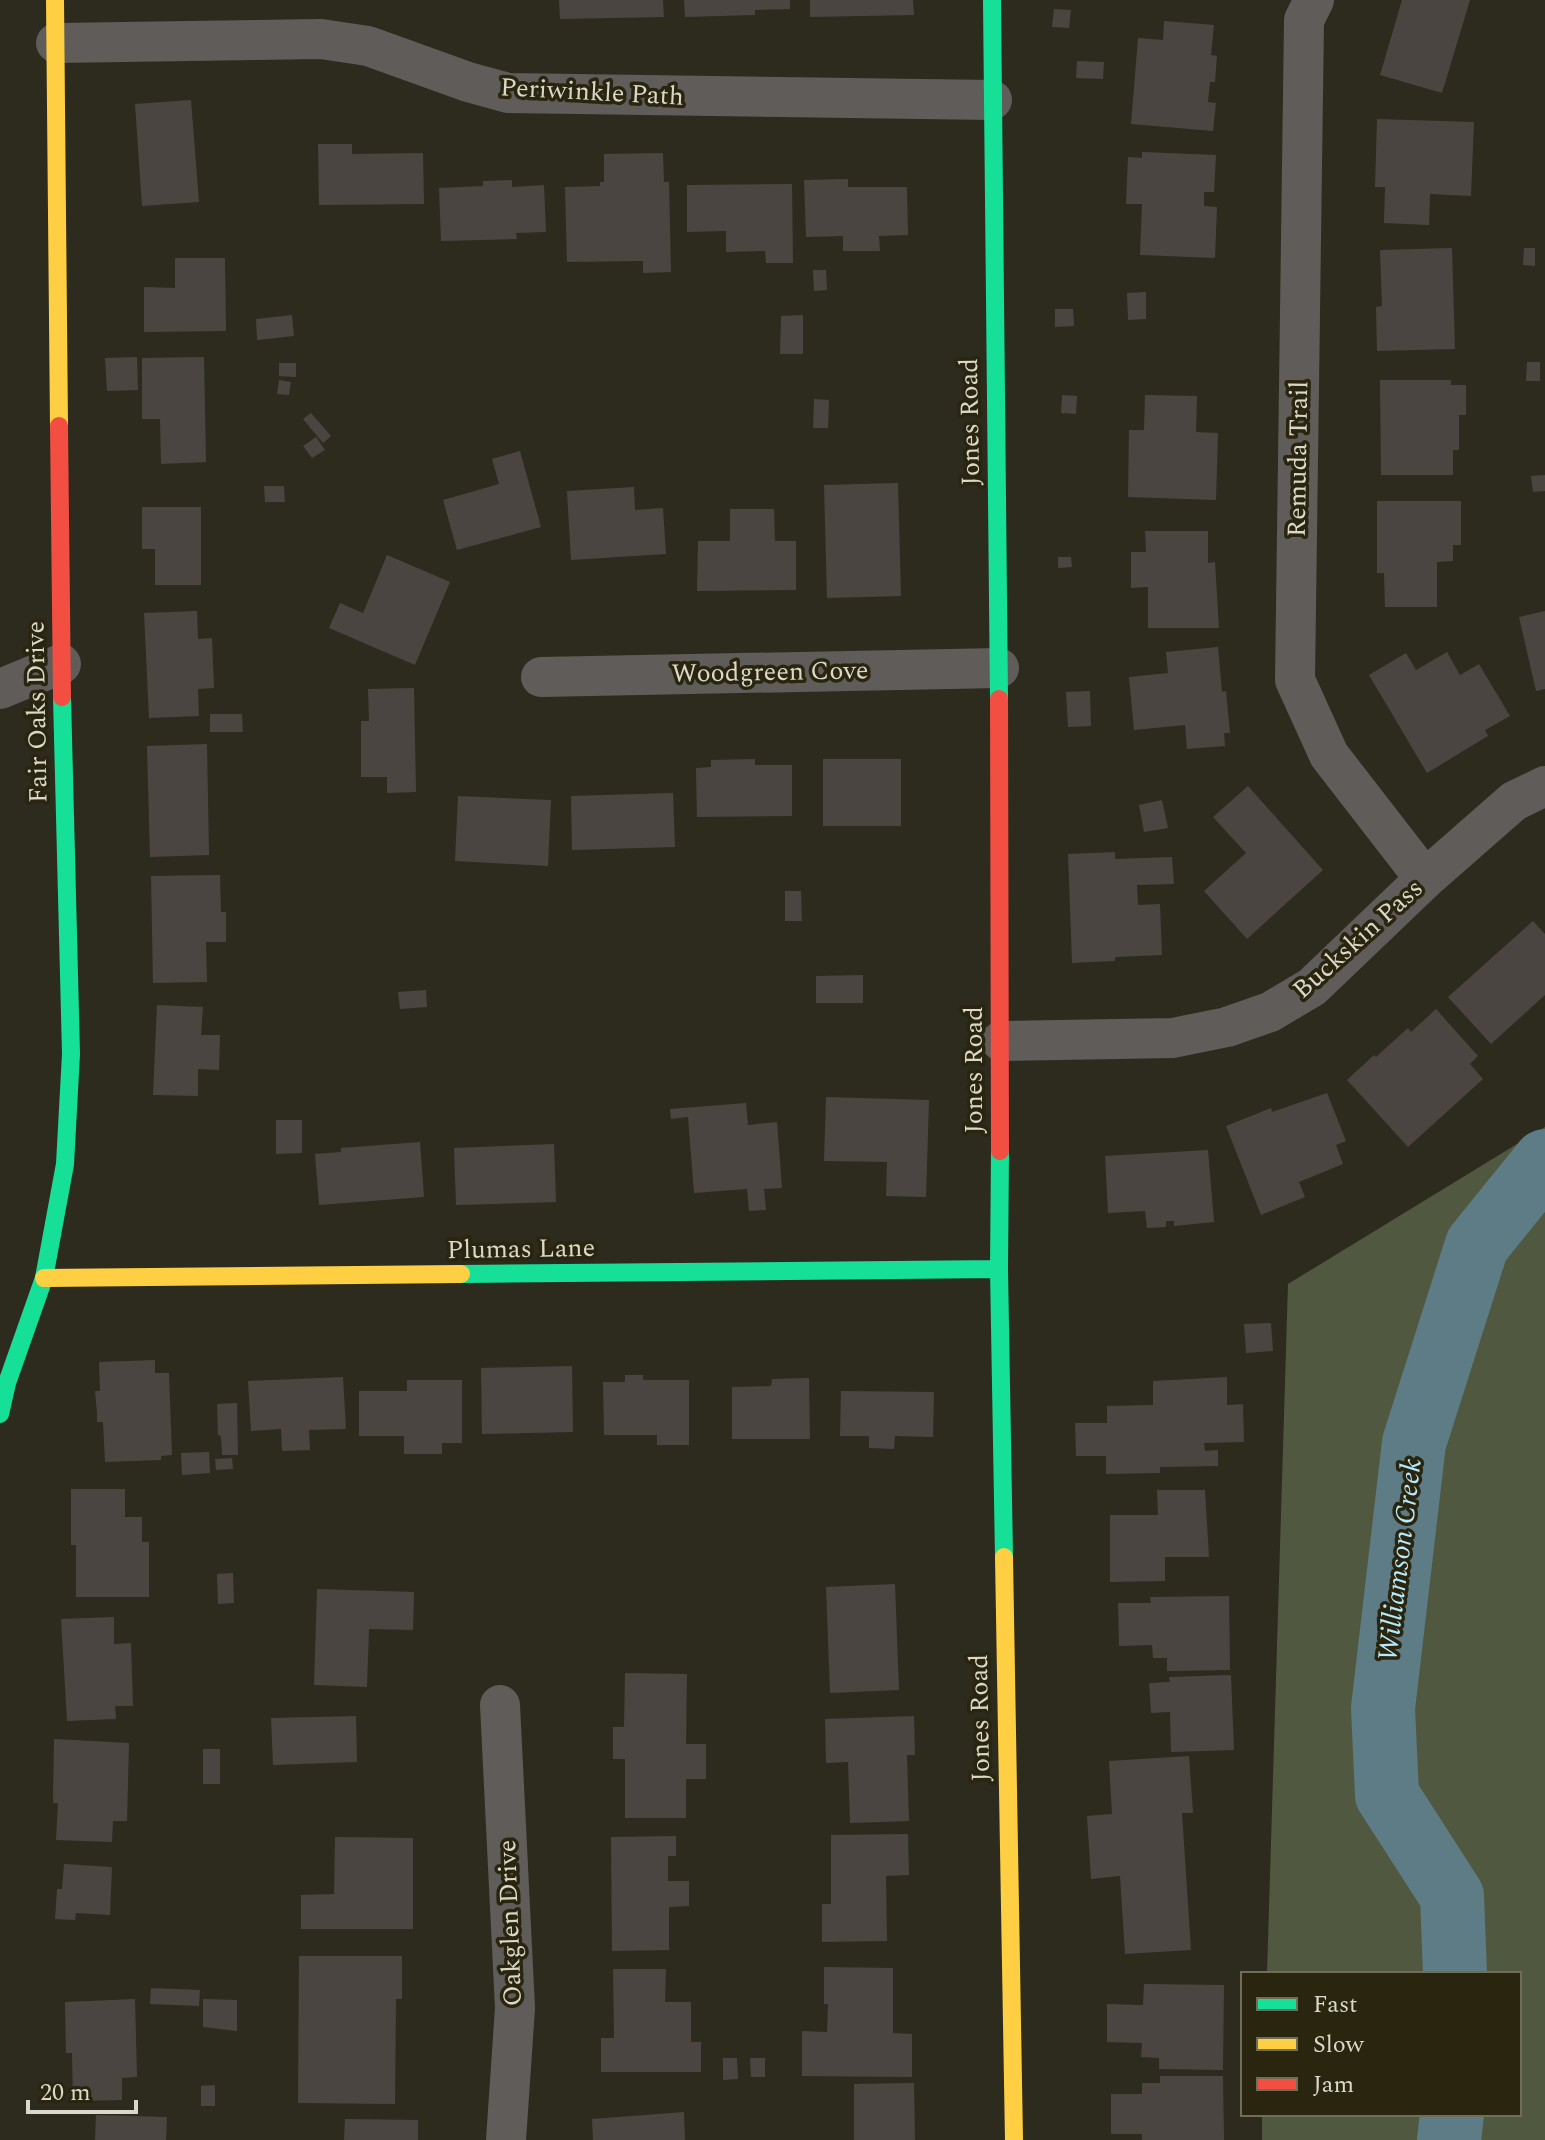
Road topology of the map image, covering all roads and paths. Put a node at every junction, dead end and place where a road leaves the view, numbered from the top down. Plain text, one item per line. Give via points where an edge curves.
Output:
1 (55, 0) edge
2 (992, 0) edge
3 (1314, 0) edge
4 (56, 43) junction
5 (992, 100) junction
6 (61, 664) junction
7 (999, 668) junction
8 (541, 677) dead end
9 (0, 689) edge
10 (1545, 786) edge
11 (1425, 879) junction
12 (1001, 1041) junction
13 (999, 1269) junction
14 (44, 1278) junction
15 (0, 1414) edge
16 (500, 1705) dead end
17 (506, 2140) edge
18 (1014, 2140) edge

1 - 4 street, Fair Oaks Drive
2 - 5 street, Jones Road
3 - 11 street, Remuda Trail via 1304,20 1295,680 1329,755
4 - 5 street, Periwinkle Path via 321,39 368,46 508,93
4 - 6 street, Fair Oaks Drive
5 - 7 street, Jones Road
6 - 9 street
6 - 14 street, Fair Oaks Drive via 71,1054 65,1164
7 - 8 street, Woodgreen Cove
7 - 12 street, Jones Road
10 - 11 street, Buckskin Pass via 1514,801
11 - 12 street, Buckskin Pass via 1312,987 1270,1012 1173,1038
12 - 13 street, Jones Road
13 - 14 street, Plumas Lane
13 - 18 street, Jones Road
14 - 15 street, Fair Oaks Drive
16 - 17 street, Oakglen Drive via 515,2008

